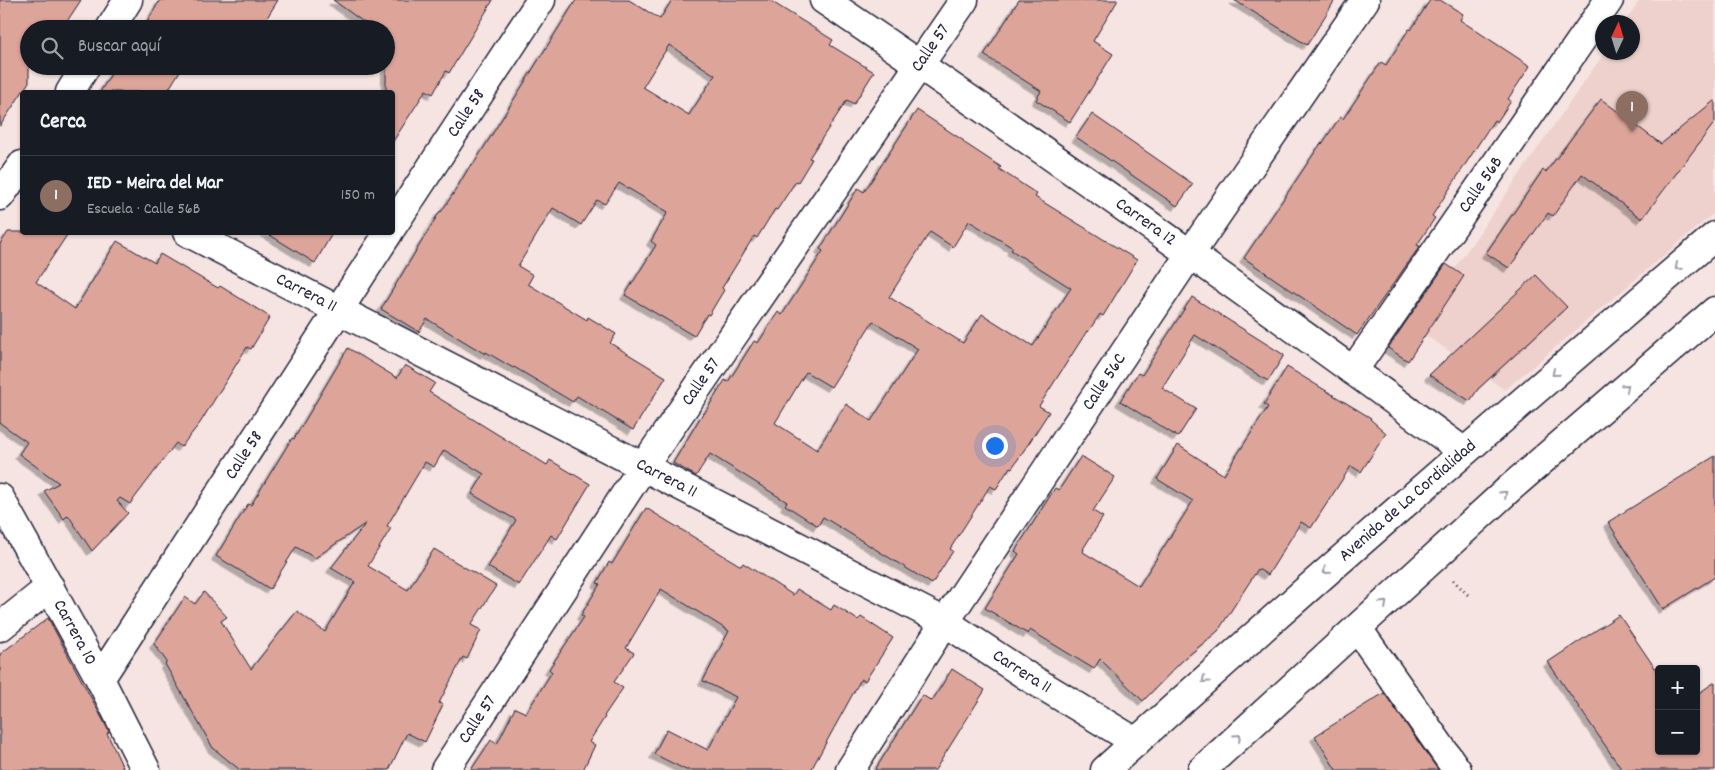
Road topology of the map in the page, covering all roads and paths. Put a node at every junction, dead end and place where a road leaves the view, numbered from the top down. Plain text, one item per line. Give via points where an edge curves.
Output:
1 (128, 0) edge
2 (541, 0) edge
3 (824, 0) edge
4 (964, 0) edge
5 (1365, 0) edge
6 (1609, 0) edge
7 (116, 20) edge
8 (920, 65) junction
9 (80, 75) edge
10 (71, 90) edge
11 (20, 168) edge
12 (0, 196) edge
13 (395, 222) edge
14 (193, 235) edge
15 (387, 235) edge
16 (1715, 236) edge
17 (1190, 254) junction
18 (338, 310) junction
19 (1715, 311) edge
20 (1353, 371) junction
21 (1463, 451) junction
22 (643, 467) junction
23 (0, 498) edge
24 (50, 587) junction
25 (945, 622) junction
26 (0, 627) edge
27 (1358, 629) junction
28 (100, 679) junction
29 (1136, 742) junction
30 (146, 770) edge
31 (446, 770) edge
32 (850, 770) edge
33 (1105, 770) edge
34 (1202, 770) edge
35 (1457, 770) edge

1 - 7 street
2 - 13 street, Calle 58
3 - 8 street, Carrera 12
4 - 8 street, Calle 57
5 - 17 street, Calle 56C
6 - 20 street, Calle 56B
8 - 17 street, Carrera 12
8 - 22 street, Calle 57
9 - 10 street
11 - 12 street
14 - 18 street, Carrera 11
15 - 18 street, Calle 58
16 -> 21 street, Avenida de La Cordialidad
17 - 20 street, Carrera 12
17 - 25 street, Calle 56C
18 - 22 street, Carrera 11
18 - 28 street, Calle 58
27 -> 19 street via 1509,489
20 - 21 street, Carrera 12
21 -> 29 street, Avenida de La Cordialidad
22 - 25 street, Carrera 11
22 - 31 street, Calle 57
23 - 24 street, Carrera 10
24 - 26 street
24 - 28 street, Carrera 10
25 - 29 street, Carrera 11
25 - 32 street, Calle 56C
34 -> 27 street
27 - 35 street
28 - 30 street, Carrera 10
29 - 33 street, Avenida de La Cordialidad

